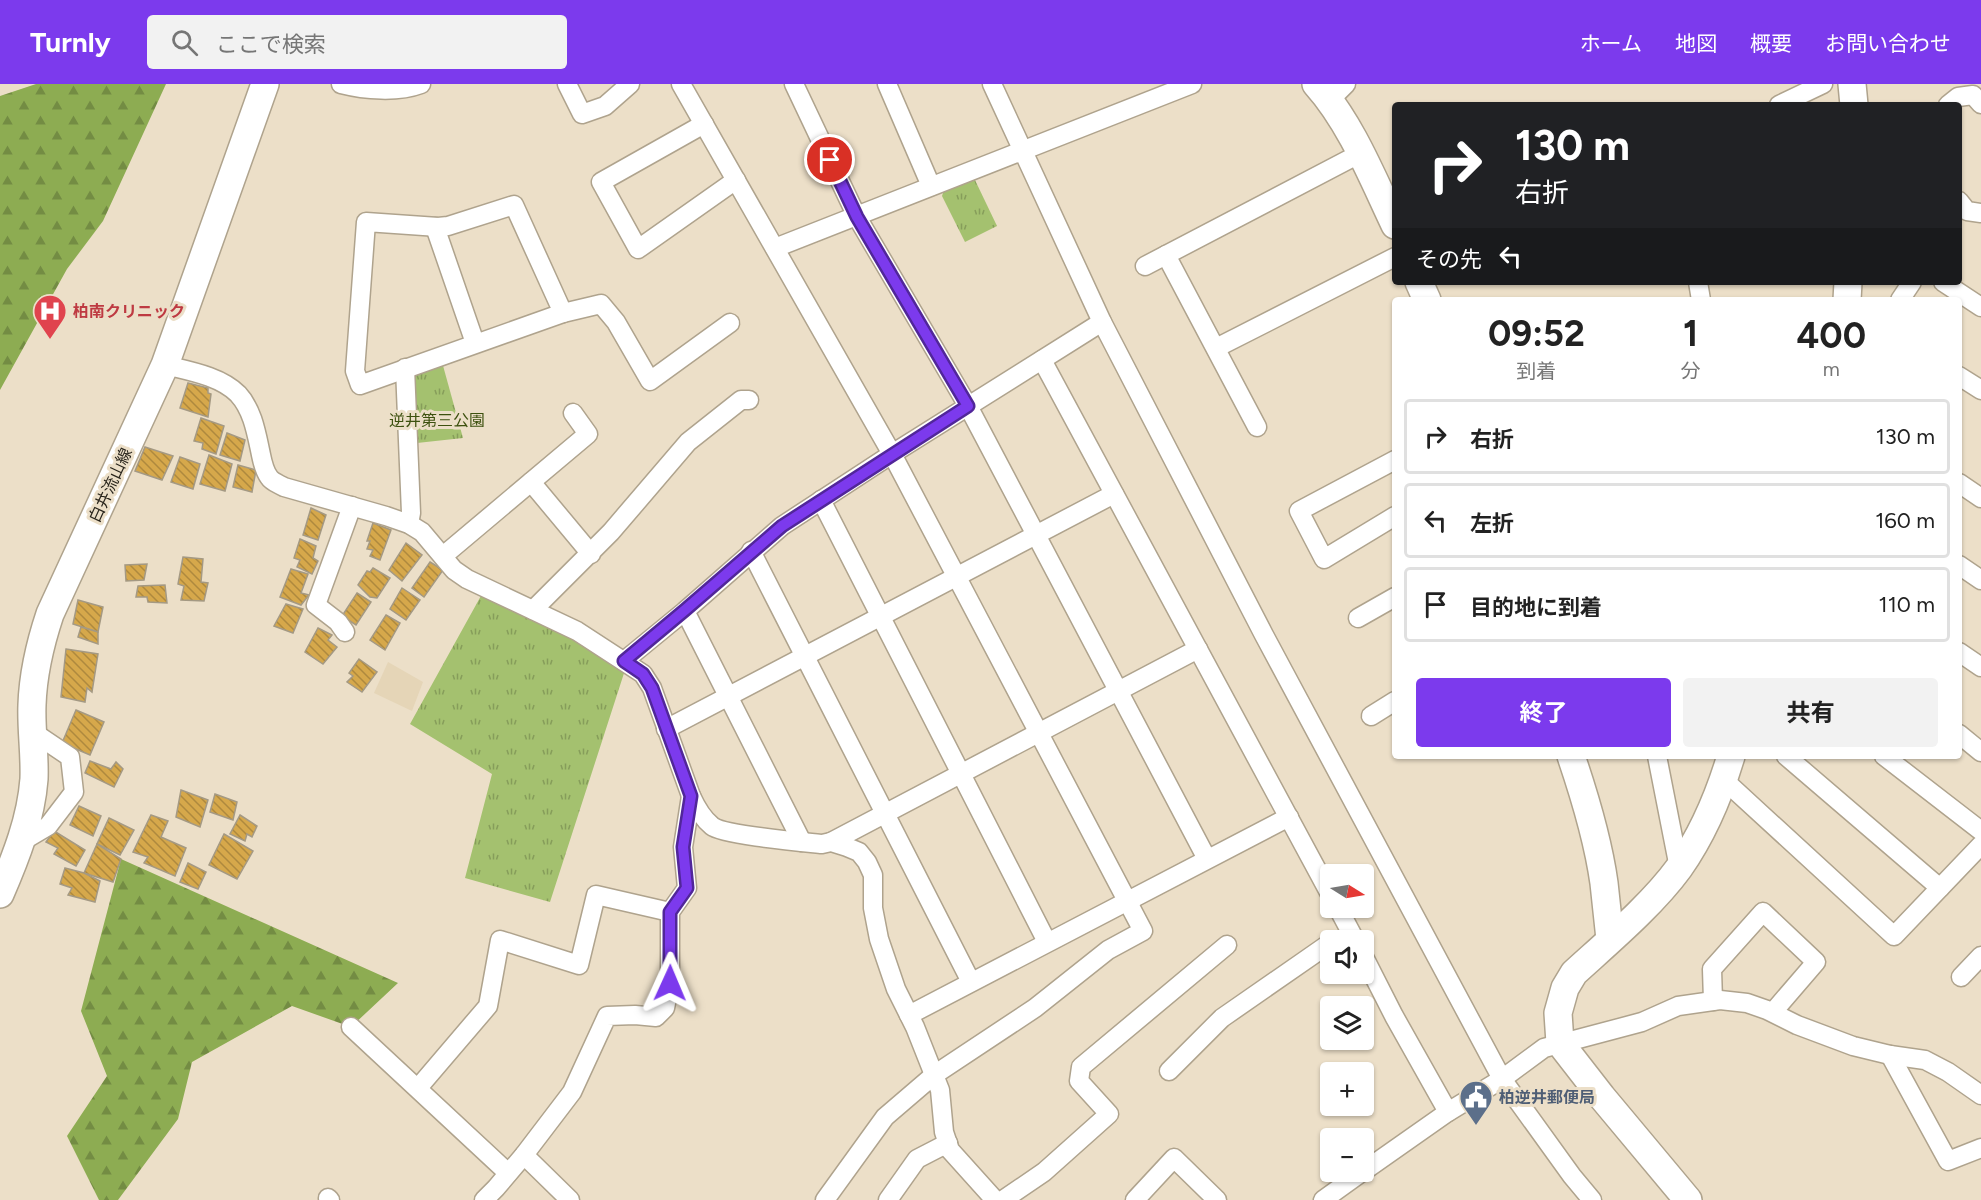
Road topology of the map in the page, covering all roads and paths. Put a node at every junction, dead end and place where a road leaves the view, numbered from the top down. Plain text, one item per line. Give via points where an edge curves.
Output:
1 (266, 84) edge
2 (341, 84) edge
3 (420, 84) edge
4 (567, 84) edge
5 (630, 84) edge
6 (681, 84) edge
7 (794, 84) edge
8 (887, 84) edge
9 (992, 84) edge
10 (1192, 84) edge
11 (1823, 84) edge
12 (1852, 84) edge
13 (1330, 90) edge
14 (1785, 102) edge
15 (1854, 102) edge
16 (1952, 102) edge
17 (1981, 104) edge
18 (704, 124) junction
19 (1022, 152) junction
20 (1361, 153) junction
21 (736, 180) junction
22 (931, 186) junction
23 (1962, 205) edge
24 (1981, 213) edge
25 (857, 217) junction
26 (1392, 219) edge
27 (435, 227) junction
28 (775, 248) junction
29 (1166, 255) junction
30 (1392, 259) edge
31 (1145, 266) dead end
32 (1948, 285) edge
33 (1981, 307) edge
34 (563, 313) junction
35 (730, 322) dead end
36 (1102, 322) junction
37 (475, 343) junction
38 (1216, 348) junction
39 (1042, 360) junction
40 (165, 365) junction
41 (405, 368) junction
42 (1962, 378) edge
43 (1981, 390) edge
44 (749, 400) dead end
45 (968, 406) junction
46 (573, 413) dead end
47 (1257, 427) dead end
48 (892, 454) junction
49 (1392, 462) edge
50 (531, 482) junction
51 (1962, 485) edge
52 (1114, 494) junction
53 (1981, 498) edge
54 (820, 500) junction
55 (352, 506) junction
56 (1392, 518) edge
57 (409, 525) junction
58 (1036, 535) junction
59 (751, 551) junction
60 (591, 554) junction
61 (443, 556) junction
62 (1962, 567) edge
63 (957, 577) junction
64 (1981, 580) edge
65 (1392, 599) edge
66 (533, 610) junction
67 (685, 610) junction
68 (881, 617) junction
69 (1359, 618) dead end
70 (345, 632) dead end
71 (1198, 649) junction
72 (1962, 654) edge
73 (805, 656) junction
74 (624, 661) junction
75 (1981, 667) edge
76 (1118, 691) junction
77 (729, 696) junction
78 (1392, 703) edge
79 (1371, 716) dead end
80 (666, 729) junction
81 (33, 732) junction
82 (1038, 733) junction
83 (1962, 736) edge
84 (1981, 752) edge
85 (1572, 759) edge
86 (1658, 759) edge
87 (1790, 759) edge
88 (1888, 759) edge
89 (1727, 768) edge
90 (961, 773) junction
91 (691, 796) junction
92 (885, 813) junction
93 (1289, 817) junction
94 (1981, 831) edge
95 (21, 842) junction
96 (802, 842) junction
97 (831, 842) junction
98 (1981, 845) edge
99 (1207, 859) junction
100 (1679, 868) junction
101 (1320, 875) edge
102 (1940, 888) junction
103 (0, 894) edge
104 (1127, 901) junction
105 (670, 912) junction
106 (1610, 939) junction
107 (1047, 942) junction
108 (1227, 945) dead end
109 (1320, 950) edge
110 (1981, 956) edge
111 (1374, 977) edge
112 (1961, 977) dead end
113 (971, 982) junction
114 (1713, 1001) junction
115 (1773, 1012) junction
116 (909, 1015) junction
117 (351, 1027) dead end
118 (1560, 1043) junction
119 (1890, 1055) junction
120 (1169, 1071) dead end
121 (934, 1075) junction
122 (1502, 1079) junction
123 (418, 1088) junction
124 (1981, 1095) edge
125 (1448, 1112) junction
126 (948, 1143) junction
127 (1981, 1148) edge
128 (524, 1155) junction
129 (1374, 1163) edge
130 (508, 1173) junction
131 (1348, 1182) edge
132 (484, 1200) edge
133 (570, 1200) edge
134 (825, 1200) edge
135 (888, 1200) edge
136 (995, 1200) edge
137 (1003, 1200) edge
138 (1135, 1200) edge
139 (1217, 1200) edge
140 (1323, 1200) edge
141 (1592, 1200) edge
142 (1688, 1200) edge

1 - 40 street, 白井流山線
2 - 3 street via 408,89
4 - 5 street via 582,114 605,105
6 - 18 street
7 - 25 street
8 - 22 street
9 - 19 street
10 - 19 street
11 - 14 street
12 - 15 street
13 - 20 street
16 - 17 street via 1973,95
18 - 21 street
18 - 21 street via 601,182 638,249
19 - 22 street
19 - 36 street
20 - 26 street
20 - 29 street
21 - 28 street
22 - 25 street
23 - 24 street via 1967,211
25 - 28 street
25 - 45 street
27 - 34 street via 514,205
27 - 37 street
27 - 41 street via 366,222 356,371 360,385
28 - 48 street
29 - 31 street
29 - 38 street
30 - 38 street
32 - 33 street
34 - 35 street via 601,304 650,381
34 - 37 street
36 - 39 street
36 - 122 street
37 - 41 street
38 - 47 street
39 - 45 street
39 - 52 street
40 - 55 street via 226,385 239,395 249,411 269,479
40 - 81 street, 白井流山線 via 50,614 33,684
41 - 57 street
42 - 43 street
44 - 60 street via 741,400 688,442
45 - 48 street
45 - 58 street
46 - 50 street via 588,434
48 - 54 street
48 - 63 street
49 - 56 street via 1299,511 1324,559
50 - 60 street
50 - 61 street
51 - 53 street
52 - 58 street
52 - 71 street
54 - 59 street
54 - 68 street
55 - 57 street
55 - 70 street via 316,605
57 - 61 street via 422,532
58 - 63 street
58 - 76 street
59 - 67 street
59 - 73 street
60 - 66 street
61 - 66 street via 467,579
62 - 64 street
63 - 68 street
63 - 82 street
65 - 69 street
66 - 74 street via 577,631
67 - 74 street
67 - 77 street
68 - 73 street
68 - 90 street
71 - 76 street
71 - 93 street
72 - 75 street
73 - 77 street
73 - 92 street
74 - 80 street via 643,674 652,688
76 - 82 street
76 - 99 street
77 - 80 street
77 - 96 street
78 - 79 street
80 - 91 street
81 - 95 street, 白井流山線 via 34,778
81 - 95 street via 70,757 74,792 48,826
82 - 90 street
82 - 104 street
83 - 84 street
85 - 106 street via 1596,843
86 - 100 street
87 - 102 street
88 - 94 street
89 - 100 street via 1706,824
89 - 102 street via 1894,936
90 - 92 street
90 - 107 street
91 - 96 street via 713,828
91 - 105 street via 683,847 687,888
92 - 97 street
92 - 113 street
93 - 99 street
93 - 101 street
95 - 103 street, 白井流山線
96 - 97 street
97 - 116 street via 859,852 873,875 875,924 896,989
98 - 102 street
99 - 104 street
100 - 106 street
104 - 107 street
104 - 121 street via 1143,931 1108,950 1035,1008
105 - 123 street via 596,895 579,965 500,940 488,1006
105 - 128 street via 670,983 665,1008 656,1017 607,1016 572,1092
106 - 118 street via 1574,973 1565,988 1558,1013
107 - 113 street
108 - 137 street via 1080,1067 1079,1081 1108,1114 1044,1172
109 - 120 street via 1222,1018
110 - 112 street
111 - 125 street
113 - 116 street
114 - 115 street via 1747,1003
114 - 115 street via 1712,969 1763,912 1816,962
114 - 118 street via 1678,1006 1642,1022
115 - 119 street via 1853,1046
116 - 121 street
117 - 123 street
118 - 122 street via 1544,1048
118 - 142 street
119 - 124 street via 1924,1060
119 - 127 street via 1948,1161
121 - 126 street
121 - 134 street via 885,1117
122 - 125 street
122 - 141 street
123 - 130 street
125 - 129 street
126 - 135 street via 917,1159
126 - 136 street
128 - 130 street
128 - 133 street
130 - 132 street
131 - 140 street
138 - 139 street via 1174,1158

